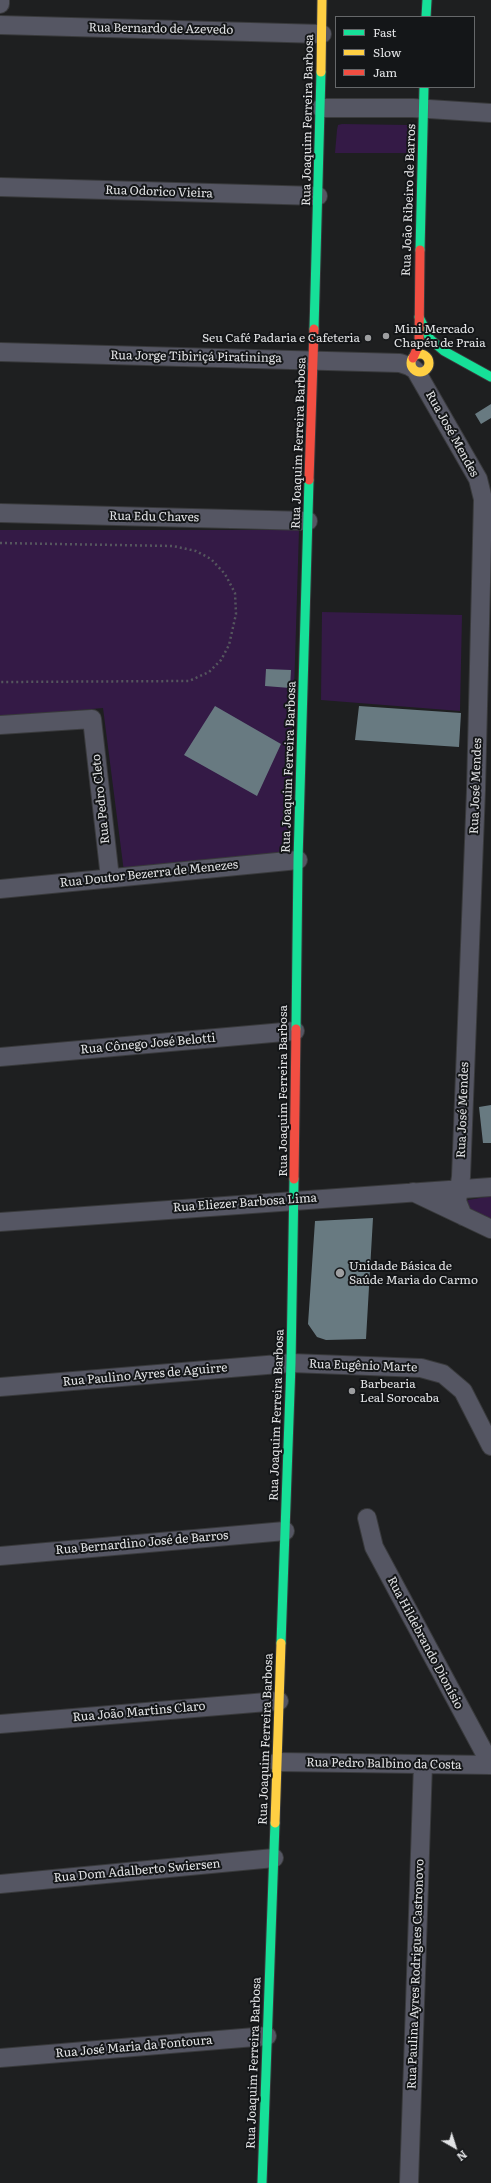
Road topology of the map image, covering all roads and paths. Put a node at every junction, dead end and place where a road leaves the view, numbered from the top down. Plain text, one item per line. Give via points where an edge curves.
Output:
1 (0, 0) edge
2 (322, 0) edge
3 (427, 0) edge
4 (0, 4) edge
5 (426, 16) edge
6 (0, 25) edge
7 (322, 34) junction
8 (424, 88) edge
9 (321, 108) junction
10 (424, 109) junction
11 (491, 113) edge
12 (0, 187) edge
13 (318, 196) junction
14 (418, 314) junction
15 (0, 352) edge
16 (313, 361) junction
17 (417, 367) junction
18 (472, 368) junction
19 (491, 377) edge
20 (0, 513) edge
21 (308, 521) junction
22 (0, 543) edge
23 (0, 682) edge
24 (0, 725) edge
25 (298, 860) junction
26 (110, 878) junction
27 (0, 889) edge
28 (295, 1031) junction
29 (0, 1057) edge
30 (491, 1187) edge
31 (459, 1189) junction
32 (413, 1192) junction
33 (294, 1200) junction
34 (463, 1216) junction
35 (0, 1222) edge
36 (491, 1229) edge
37 (290, 1363) junction
38 (0, 1387) edge
39 (491, 1446) edge
40 (367, 1518) dead end
41 (285, 1531) junction
42 (0, 1556) edge
43 (279, 1701) junction
44 (0, 1724) edge
45 (277, 1762) junction
46 (423, 1764) junction
47 (491, 1765) edge
48 (274, 1858) junction
49 (0, 1884) edge
50 (267, 2036) junction
51 (0, 2058) edge
52 (262, 2183) edge
53 (409, 2183) edge

1 - 4 street
2 - 7 street, Rua Joaquim Ferreira Barbosa
3 - 5 street
6 - 7 street, Rua Bernardo de Azevedo
7 - 9 street, Rua Joaquim Ferreira Barbosa
8 - 10 street, Rua João Ribeiro de Barros
9 - 10 street
9 - 13 street, Rua Joaquim Ferreira Barbosa
10 - 11 street
10 - 14 street, Rua João Ribeiro de Barros
12 - 13 street, Rua Odorico Vieira
13 - 16 street, Rua Joaquim Ferreira Barbosa
14 - 17 street, Rua João Ribeiro de Barros
14 - 18 street, Rua João Ribeiro de Barros via 430,339
15 - 16 street, Rua Jorge Tibiriçá Piratininga
16 - 17 street, Rua Jorge Tibiriçá Piratininga via 400,363
16 - 21 street, Rua Joaquim Ferreira Barbosa
17 - 18 street, Rua João Ribeiro de Barros via 444,364
17 - 31 street, Rua José Mendes via 478,479 483,499 476,790
18 - 19 street, Rua João Ribeiro de Barros
20 - 21 street, Rua Edu Chaves
21 - 25 street, Rua Joaquim Ferreira Barbosa
22 - 23 path via 173,546 196,551 212,559 225,574 235,593 236,614 229,645 221,660 209,672 189,681
24 - 26 street, Rua Pedro Cleto via 92,719
25 - 26 street, Rua Doutor Bezerra de Menezes
25 - 28 street, Rua Joaquim Ferreira Barbosa
26 - 27 street, Rua Doutor Bezerra de Menezes
28 - 29 street, Rua Cônego José Belotti
28 - 33 street, Rua Joaquim Ferreira Barbosa
30 - 31 street, Rua Eliezer Barbosa Lima
31 - 32 street, Rua Eliezer Barbosa Lima
31 - 34 street, Rua José Mendes via 457,1201
32 - 33 street, Rua Eliezer Barbosa Lima
32 - 34 street
33 - 35 street, Rua Eliezer Barbosa Lima
33 - 37 street, Rua Joaquim Ferreira Barbosa
34 - 36 street
37 - 38 street, Rua Paulino Ayres de Aguirre
37 - 39 street, Rua Eugênio Marte via 421,1368 443,1374 463,1391
37 - 41 street, Rua Joaquim Ferreira Barbosa
40 - 47 street, Rua Hildebrando Dionísio via 374,1547
41 - 42 street, Rua Bernardino José de Barros
41 - 43 street, Rua Joaquim Ferreira Barbosa
43 - 44 street, Rua João Martins Claro
43 - 45 street, Rua Joaquim Ferreira Barbosa
45 - 46 street, Rua Pedro Balbino da Costa
45 - 48 street, Rua Joaquim Ferreira Barbosa
46 - 47 street, Rua Pedro Balbino da Costa
46 - 53 street, Rua Paulina Ayres Rodrigues Castronovo
48 - 49 street, Rua Dom Adalberto Swiersen
48 - 50 street, Rua Joaquim Ferreira Barbosa
50 - 51 street, Rua José Maria da Fontoura
50 - 52 street, Rua Joaquim Ferreira Barbosa

